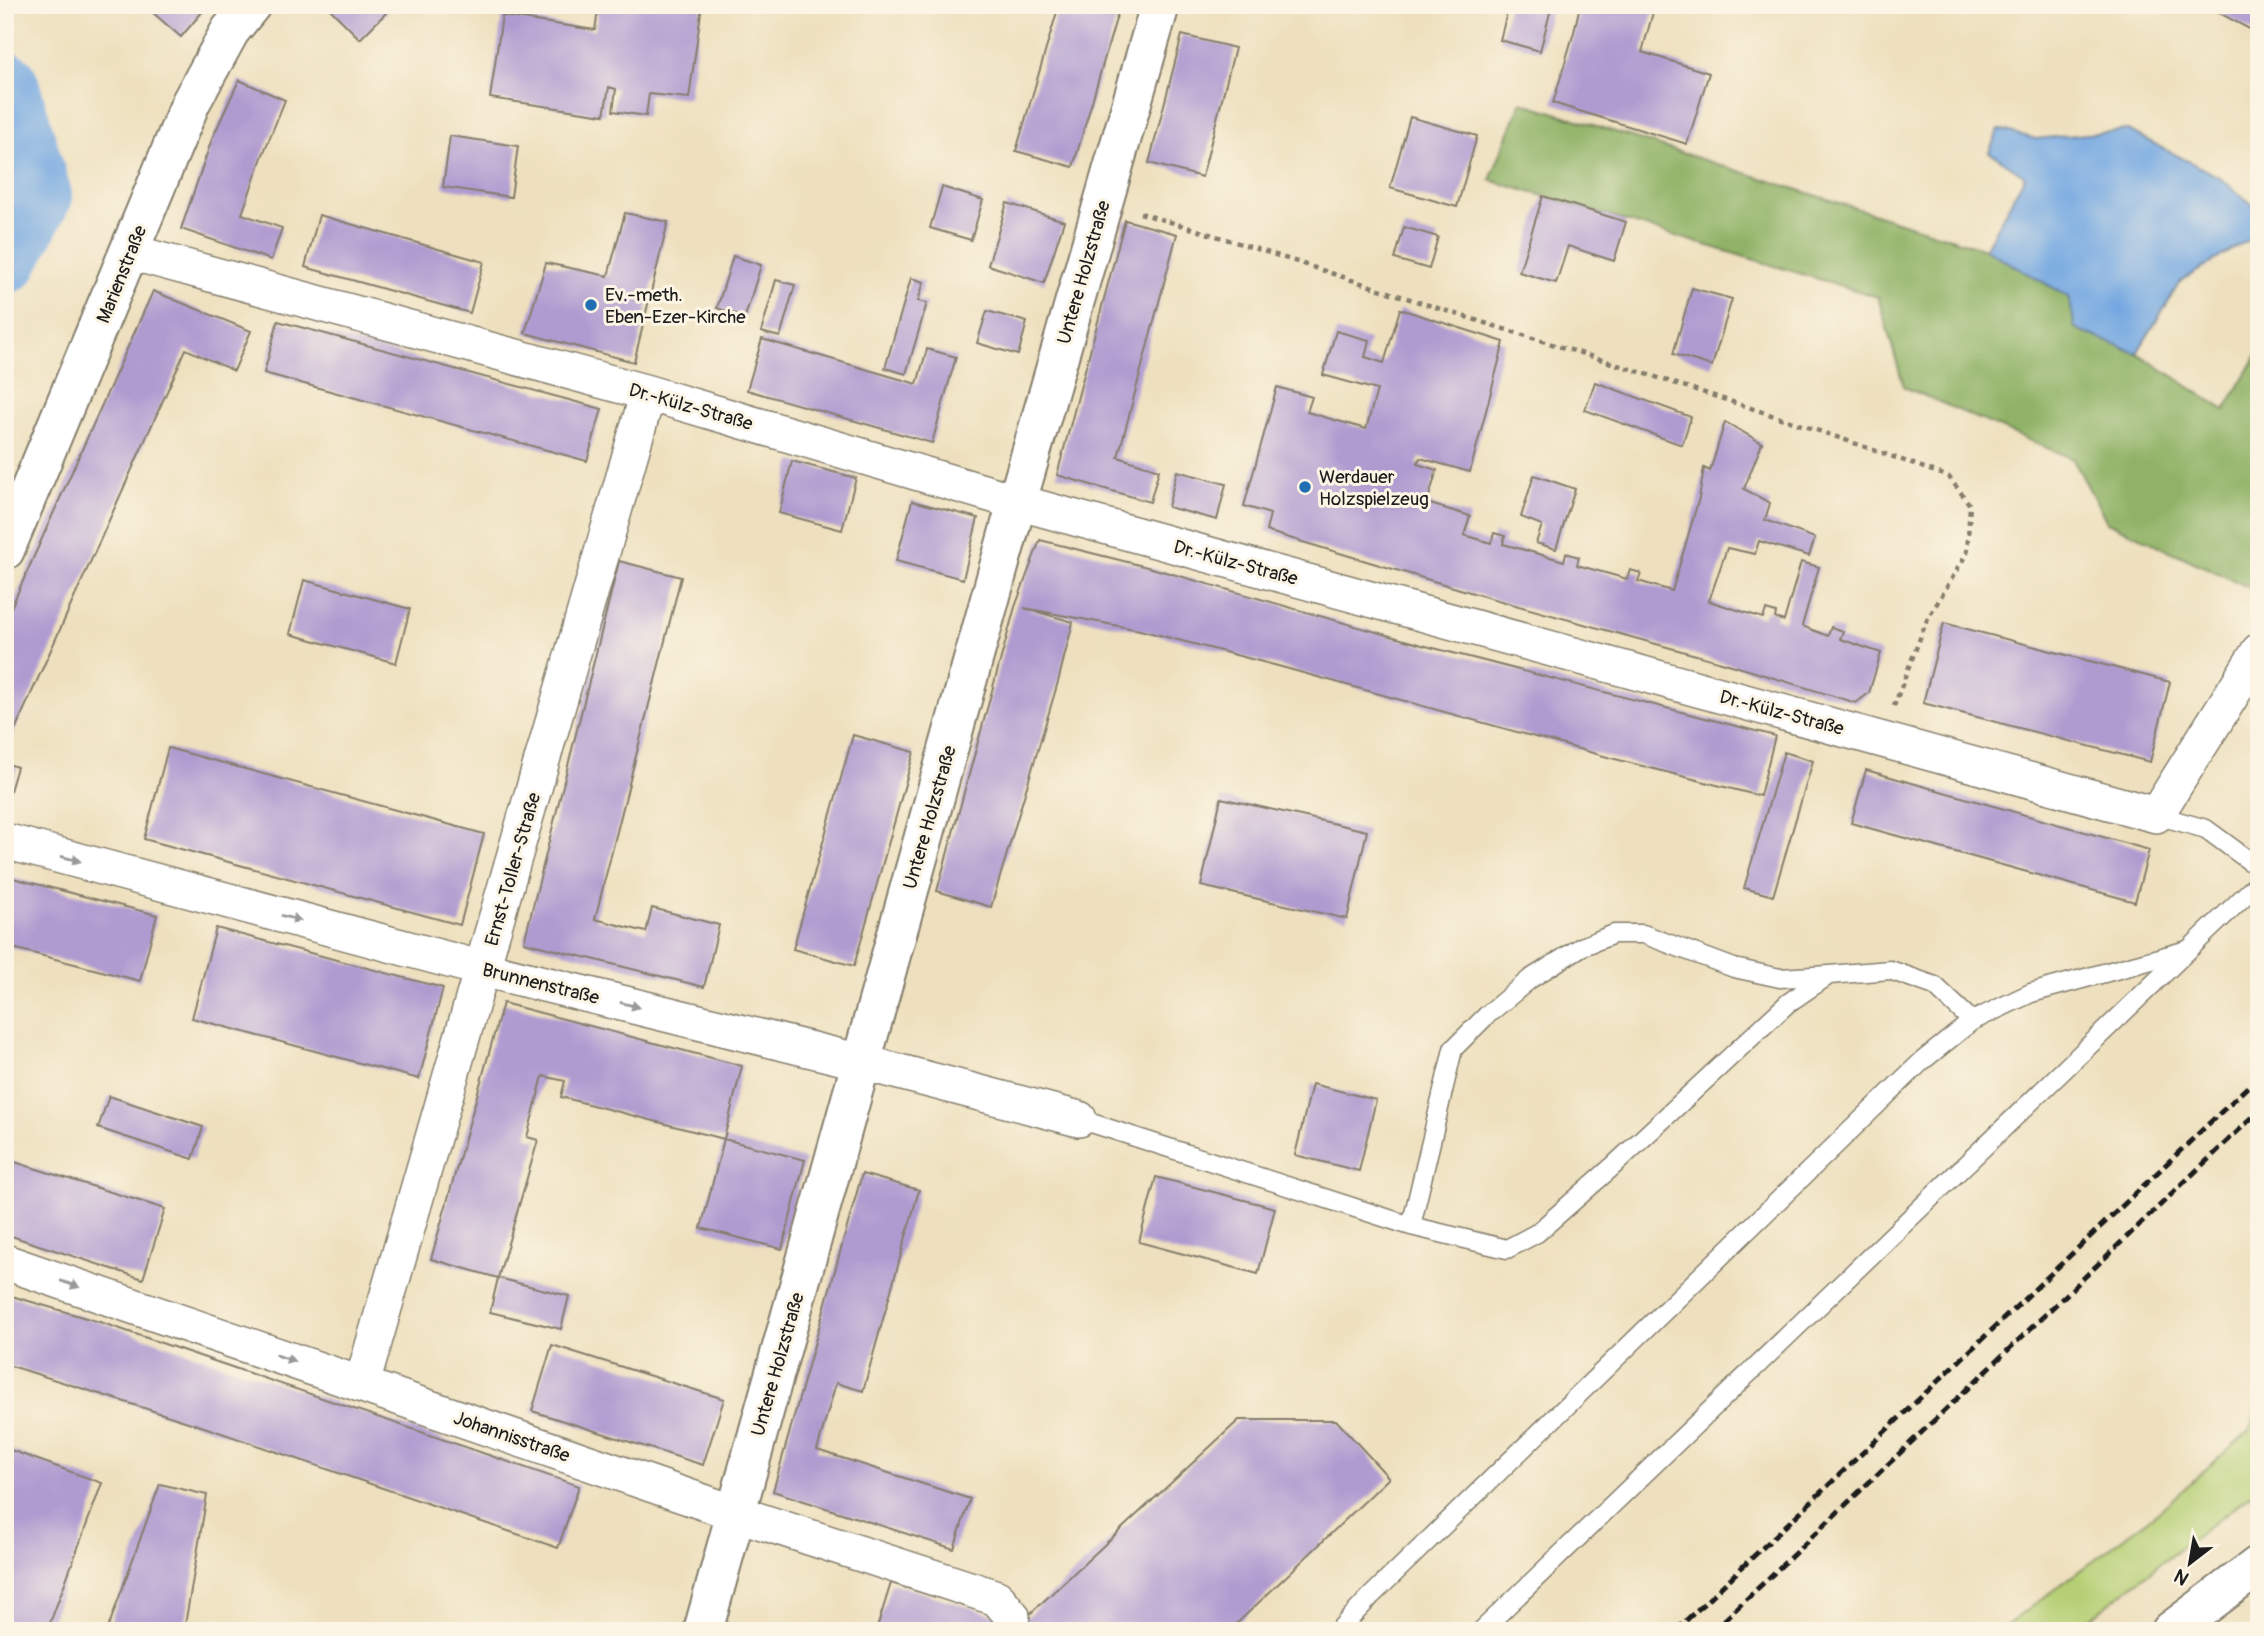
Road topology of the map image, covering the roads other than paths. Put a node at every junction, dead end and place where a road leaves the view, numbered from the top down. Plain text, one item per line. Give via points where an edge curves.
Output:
1 (251, 5) edge
2 (1160, 5) edge
3 (130, 253) junction
4 (648, 393) junction
5 (1017, 502) junction
6 (7, 542) edge
7 (2259, 651) edge
8 (2156, 816) junction
9 (5, 841) edge
10 (2259, 868) edge
11 (2259, 881) edge
12 (2188, 950) junction
13 (483, 969) junction
14 (1829, 975) junction
15 (1972, 1021) junction
16 (861, 1062) junction
17 (1079, 1119) joint
18 (1411, 1226) junction
19 (5, 1262) edge
20 (362, 1384) junction
21 (735, 1513) junction
22 (2259, 1565) edge
23 (1012, 1616) dead end
24 (703, 1631) edge
25 (1338, 1631) edge
26 (1481, 1631) edge
27 (2171, 1631) edge

1 - 3 street, Marienstraße via 230,31 191,102
2 - 5 street, Untere Holzstraße
3 - 4 street, Dr.-Külz-Straße
3 - 6 street, Marienstraße
4 - 5 street, Dr.-Külz-Straße
4 - 13 street, Ernst-Toller-Straße
5 - 8 street, Dr.-Külz-Straße
5 - 16 street, Untere Holzstraße
7 - 8 street
8 - 10 lane via 2206,829
9 -> 13 street, Brunnenstraße
11 - 12 lane
12 - 15 lane via 2031,993
12 - 26 lane
13 -> 16 street, Brunnenstraße
13 - 20 street, Ernst-Toller-Straße
14 - 15 lane via 1890,970 1934,986
14 - 18 lane via 1788,1003 1537,1233 1507,1249
14 - 18 lane via 1780,978 1734,968 1643,934 1614,934 1581,947 1530,979 1453,1049
15 - 25 lane via 1911,1072
16 - 17 street, Brunnenstraße
16 - 21 street, Untere Holzstraße
17 - 18 lane
19 -> 20 street, Johannisstraße
20 - 21 street, Johannisstraße
21 - 23 street, Johannisstraße via 997,1598
21 - 24 street, Untere Holzstraße
22 - 27 street

